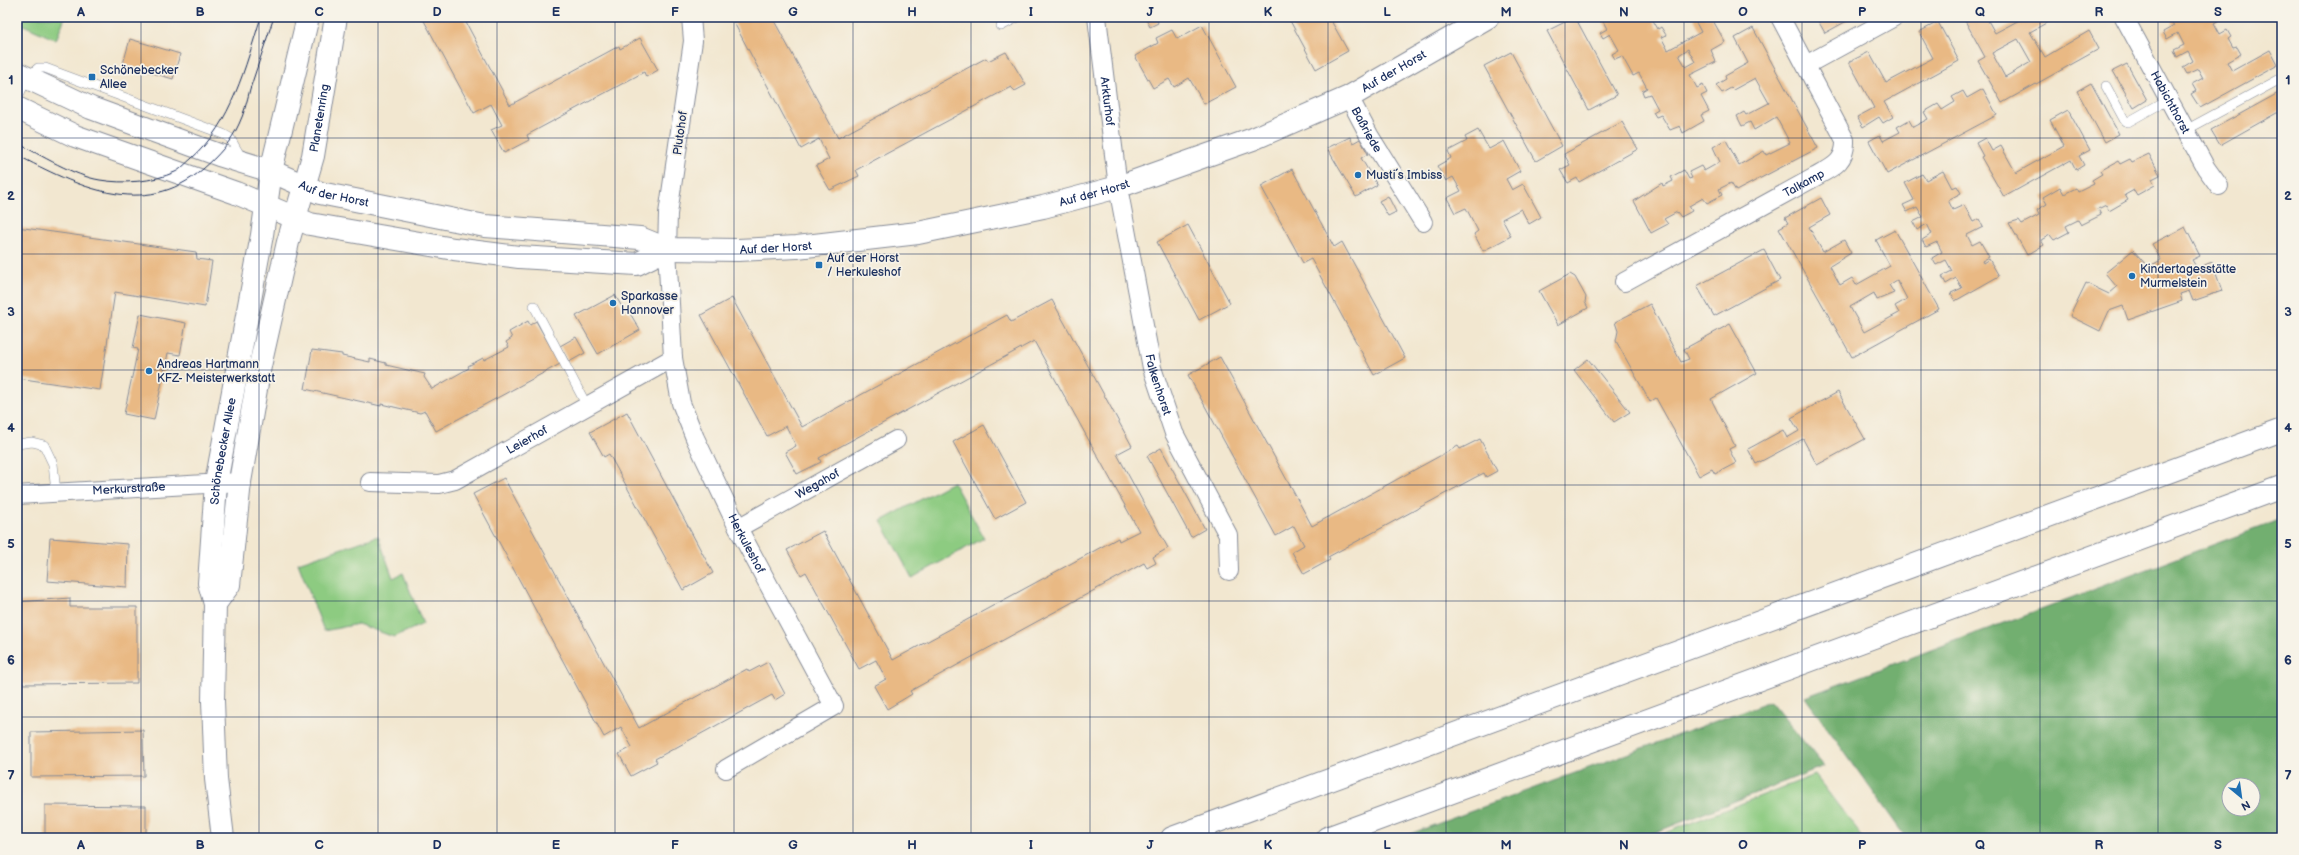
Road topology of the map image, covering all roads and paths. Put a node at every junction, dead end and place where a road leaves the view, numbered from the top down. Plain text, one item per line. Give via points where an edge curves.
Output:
1 (308, 17) edge
2 (336, 17) edge
3 (691, 17) edge
4 (1018, 17) edge
5 (1097, 17) edge
6 (1488, 17) edge
7 (1780, 17) edge
8 (1894, 17) edge
9 (2124, 17) edge
10 (1001, 26) dead end
11 (1806, 65) junction
12 (22, 76) edge
13 (2282, 78) edge
14 (2106, 86) dead end
15 (1349, 97) junction
16 (2169, 99) junction
17 (17, 100) edge
18 (17, 108) edge
19 (2186, 130) junction
20 (270, 171) junction
21 (305, 186) junction
22 (2219, 186) dead end
23 (1118, 187) junction
24 (265, 205) junction
25 (295, 218) junction
26 (1423, 222) dead end
27 (667, 249) junction
28 (1624, 282) dead end
29 (534, 306) dead end
30 (673, 358) junction
31 (587, 406) junction
32 (2282, 430) edge
33 (896, 440) dead end
34 (17, 444) edge
35 (240, 482) junction
36 (370, 482) dead end
37 (216, 483) junction
38 (2282, 487) edge
39 (56, 492) junction
40 (17, 495) edge
41 (738, 528) junction
42 (1228, 572) dead end
43 (215, 604) junction
44 (726, 769) dead end
45 (223, 838) edge
46 (1172, 838) edge
47 (1328, 838) edge

1 - 20 main road
2 - 21 main road, Planetenring via 315,145
3 - 27 street, Plutohof via 693,41 668,214
4 - 10 lane
5 - 23 street, Arkturhof
6 - 15 main road, Auf der Horst
7 - 11 street, Talkamp
8 - 11 street
9 - 16 street, Habichthorst
11 - 28 street, Talkamp via 1845,140 1845,152 1840,161
12 - 17 lane
12 - 20 main road, Auf der Horst via 91,108
13 - 19 lane
14 - 16 lane via 2128,122
15 - 23 main road, Auf der Horst via 1253,139
15 - 26 street, Baßriede via 1369,135
16 - 19 street, Habichthorst
18 - 24 main road, Auf der Horst via 75,136
19 - 22 street, Habichthorst via 2206,168
20 - 21 main road, Auf der Horst
20 - 24 main road
21 - 25 main road, Planetenring
21 - 27 main road, Auf der Horst via 320,193 486,226 640,238
23 - 27 main road, Auf der Horst via 1043,207 918,233 797,247 738,250
23 - 42 street, Falkenhorst via 1152,368 1174,434 1228,535
24 - 25 main road, Auf der Horst
24 - 37 main road, Schönebecker Allee via 262,235
25 - 27 main road, Auf der Horst via 310,224 454,249 519,257 637,264
25 - 35 main road, Schönebecker Allee via 260,366
27 - 30 street, Herkuleshof
29 - 31 lane
30 - 31 street, Leierhof
30 - 41 street, Herkuleshof via 681,403
31 - 36 street, Leierhof via 455,480 439,484
32 - 46 main road
33 - 41 street, Wegahof
34 - 39 lane via 32,442 44,445 53,464
35 - 37 street, Merkurstraße
35 - 43 main road, Schönebecker Allee via 229,585
37 - 39 street, Merkurstraße
37 - 43 main road, Schönebecker Allee via 209,583
38 - 47 main road
39 - 40 street, Merkurstraße
41 - 44 street, Herkuleshof via 834,706
43 - 45 main road, Schönebecker Allee via 213,701 216,779

